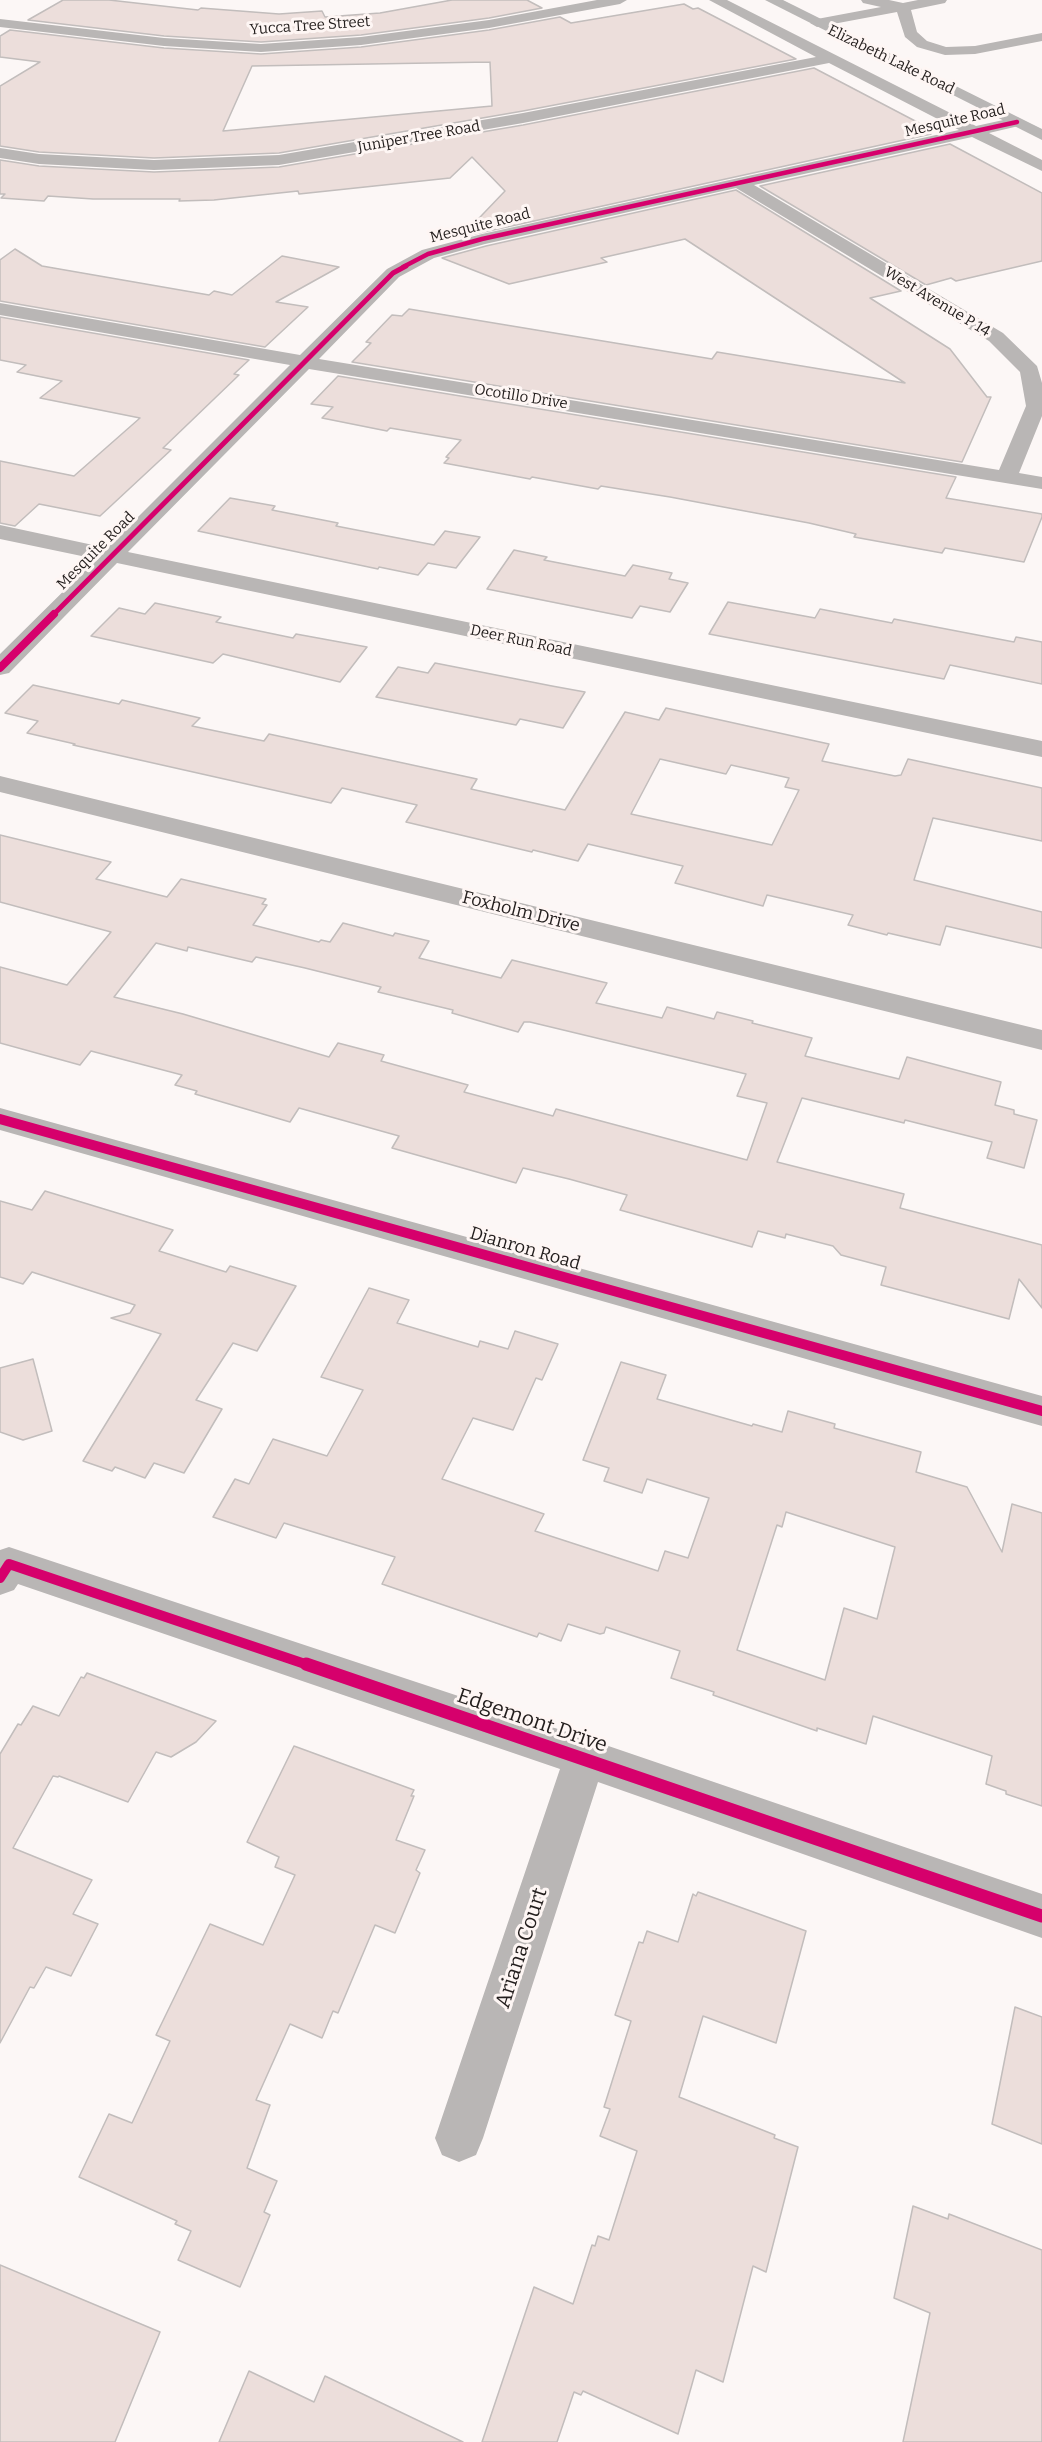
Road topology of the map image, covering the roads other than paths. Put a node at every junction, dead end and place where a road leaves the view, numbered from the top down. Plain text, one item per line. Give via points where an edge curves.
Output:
1 (620, 0) edge
2 (716, 0) edge
3 (771, 0) edge
4 (868, 0) edge
5 (940, 0) edge
6 (903, 7) junction
7 (0, 23) edge
8 (817, 23) junction
9 (1042, 37) edge
10 (833, 58) junction
11 (1017, 122) junction
12 (974, 132) junction
13 (1042, 135) edge
14 (0, 153) edge
15 (1042, 166) edge
16 (741, 184) junction
17 (0, 309) edge
18 (304, 362) junction
19 (1007, 477) junction
20 (1042, 483) edge
21 (0, 532) edge
22 (112, 556) junction
23 (0, 668) edge
24 (1042, 749) edge
25 (0, 784) edge
26 (1042, 1040) edge
27 (0, 1119) edge
28 (1042, 1411) edge
29 (4, 1571) edge
30 (585, 1758) junction
31 (1042, 1916) edge
32 (459, 2138) dead end

1 - 7 street, Yucca Tree Street via 489,24 361,41 261,48 152,41
2 - 10 street
3 - 8 main road, Elizabeth Lake Road
4 - 6 street
5 - 6 street
6 - 8 street
6 - 9 street via 910,34 922,44 945,51 975,50
8 - 11 main road, Elizabeth Lake Road
10 - 12 street
10 - 14 street, Juniper Tree Road via 279,160 154,165
11 - 12 street, Mesquite Road
11 - 13 main road, Elizabeth Lake Road
12 - 15 street
12 - 16 street, Mesquite Road
16 - 18 street, Mesquite Road via 428,254 393,273
16 - 19 street, West Avenue P 14 via 996,337 1030,370 1036,406
17 - 18 street, Ocotillo Drive
18 - 19 street, Ocotillo Drive
18 - 22 street, Mesquite Road
19 - 20 street, Ocotillo Drive
21 - 22 street, Deer Run Road
22 - 23 street, Mesquite Road
22 - 24 street, Deer Run Road
25 - 26 street, Foxholm Drive
27 - 28 street, Dianron Road
29 - 30 street, Edgemont Drive
30 - 31 street, Edgemont Drive
30 - 32 street, Ariana Court

